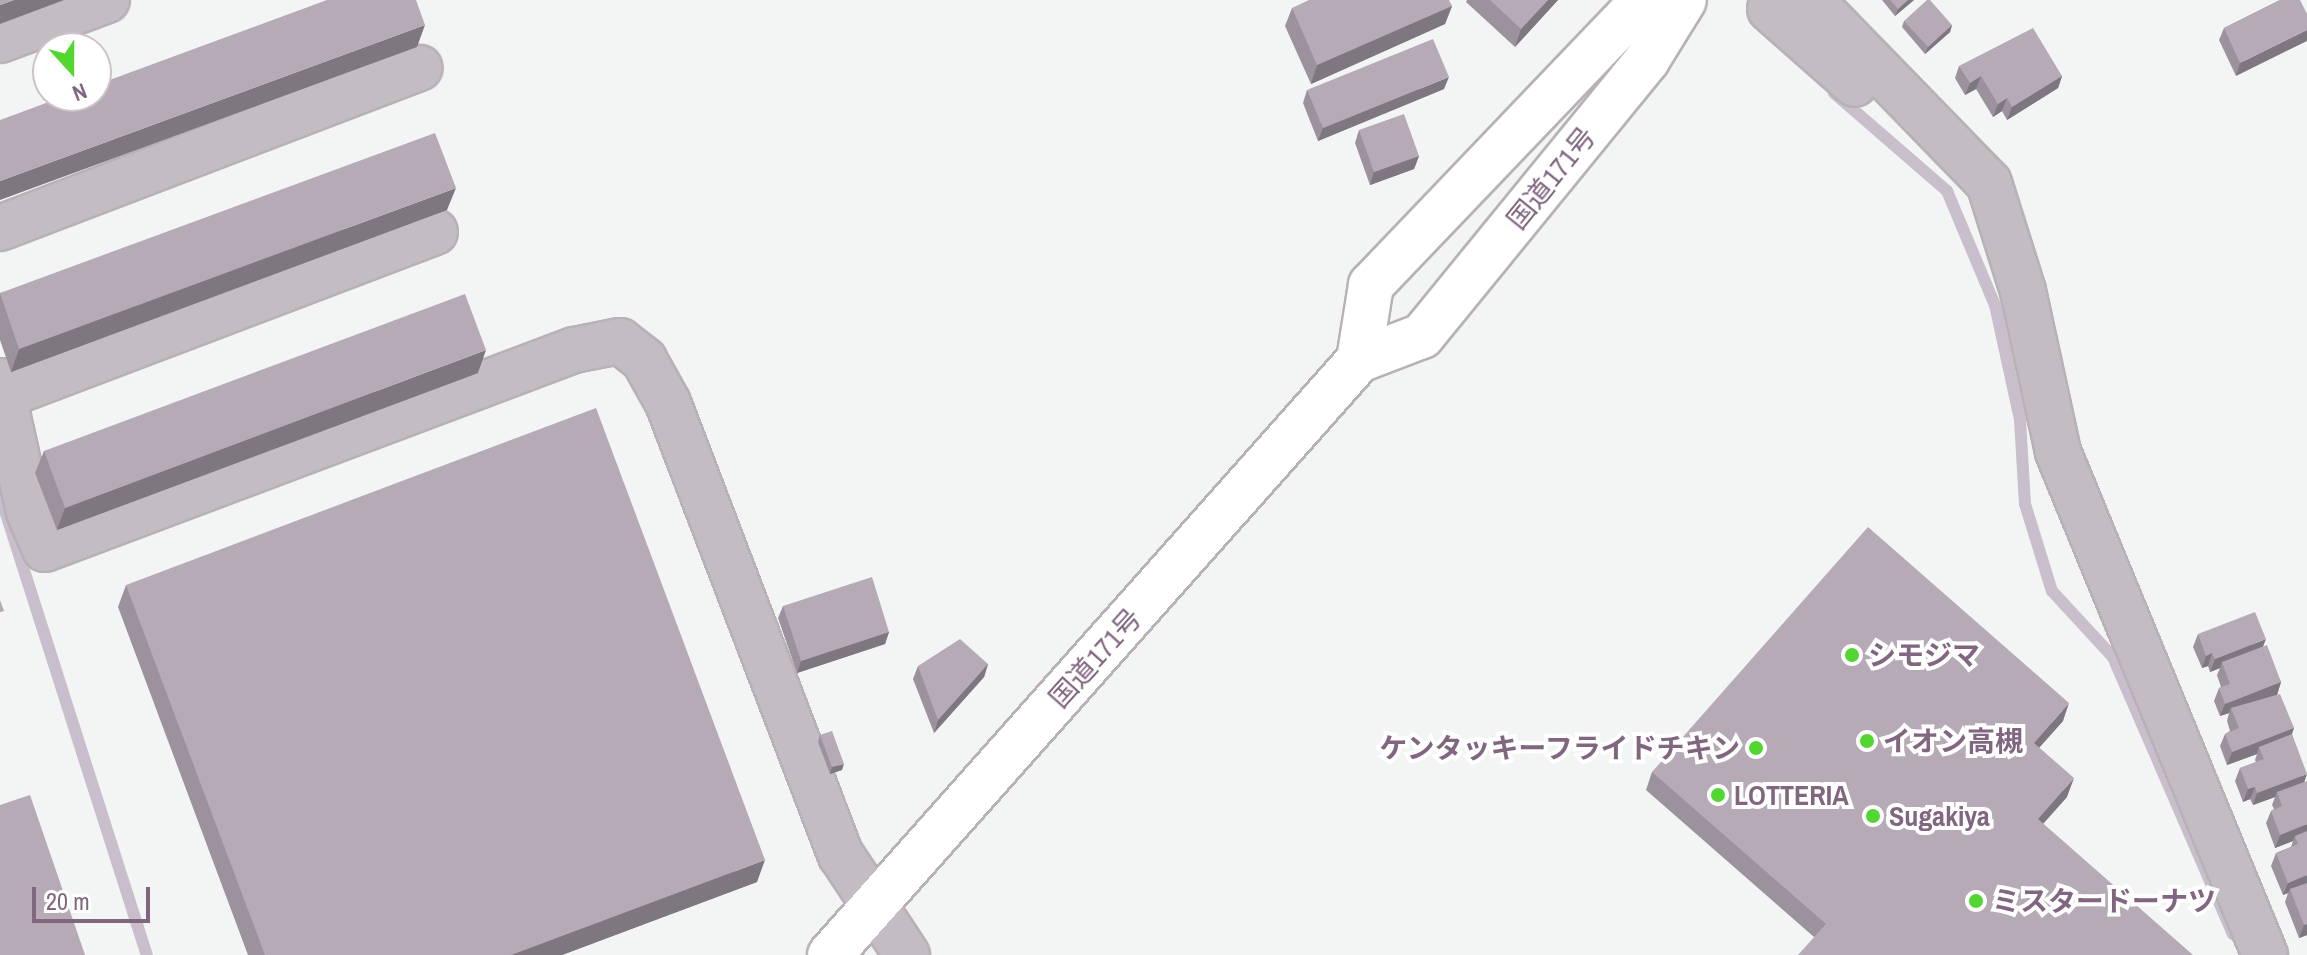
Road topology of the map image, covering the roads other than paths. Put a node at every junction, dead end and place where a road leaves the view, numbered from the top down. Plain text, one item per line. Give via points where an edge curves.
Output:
1 (107, 0) edge
2 (1643, 0) edge
3 (1684, 0) edge
4 (1791, 4) edge
5 (0, 40) edge
6 (420, 68) dead end
7 (0, 228) edge
8 (435, 232) dead end
9 (1359, 360) junction
10 (2, 389) edge
11 (873, 908) junction
12 (830, 955) edge
13 (907, 955) edge
14 (2265, 955) edge

1 - 5 street
2 - 9 highway, 国道171号 via 1371,285
3 - 9 highway, 国道171号 via 1647,60 1422,336
4 - 14 street via 1941,129 1989,183 2023,291 2058,452
6 - 7 street
8 - 10 street
9 - 11 highway, 国道171号
10 - 11 street via 29,512 45,549 574,350 620,341 644,360 668,403 841,855
11 - 12 highway, 国道171号
11 - 13 street

